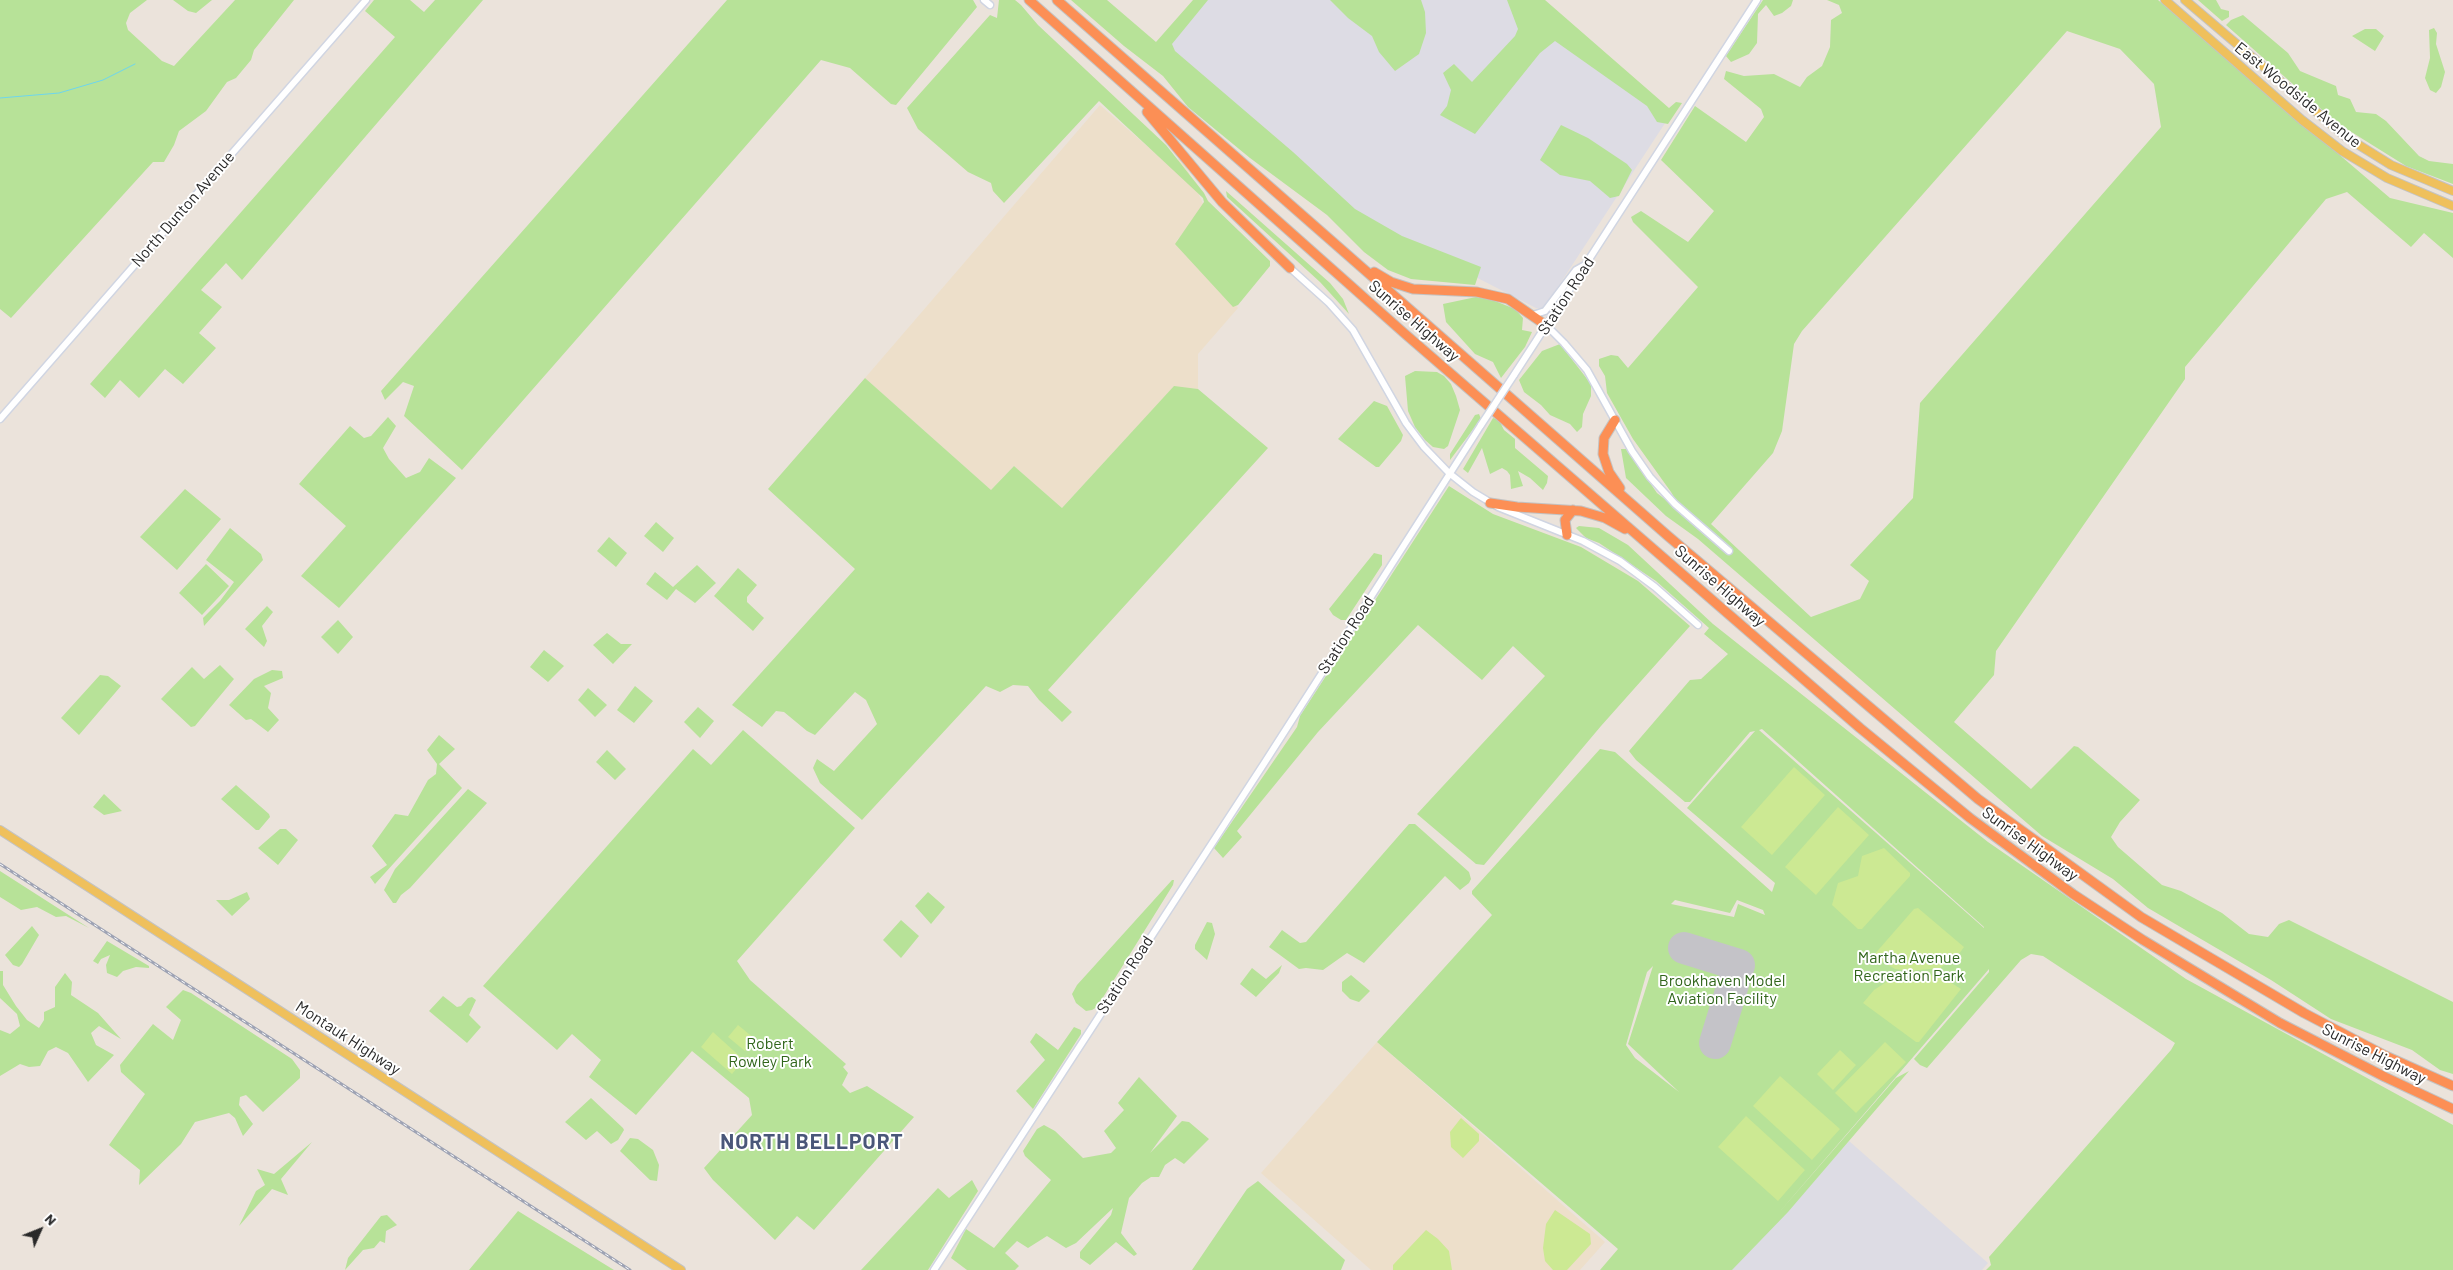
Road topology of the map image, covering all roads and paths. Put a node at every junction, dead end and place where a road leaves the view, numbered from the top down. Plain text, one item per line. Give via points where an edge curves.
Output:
1 (366, 0) edge
2 (1029, 0) edge
3 (1057, 0) edge
4 (1756, 0) edge
5 (2165, 0) edge
6 (2185, 0) edge
7 (1090, 55) junction
8 (2453, 191) edge
9 (2453, 206) edge
10 (1334, 243) junction
11 (1586, 264) junction
12 (1290, 268) joint
13 (1533, 315) junction
14 (1547, 326) junction
15 (0, 419) edge
16 (1615, 420) junction
17 (1449, 473) junction
18 (1490, 502) junction
19 (1573, 510) junction
20 (1567, 535) junction
21 (1668, 536) junction
22 (1730, 551) dead end
23 (1673, 565) junction
24 (1698, 625) dead end
25 (0, 830) edge
26 (2453, 1086) edge
27 (2453, 1109) edge
28 (681, 1270) edge
29 (934, 1270) edge

1 - 15 main road, North Dunton Avenue
2 - 7 highway, Sunrise Highway
3 - 10 highway, Sunrise Highway
4 - 11 main road, Station Road
5 - 9 main road, East Woodside Avenue via 2342,152 2387,178
6 - 8 main road, East Woodside Avenue via 2346,137 2391,165
7 - 12 highway via 1153,119 1235,217
7 - 23 highway, Sunrise Highway
10 - 13 highway via 1378,275 1398,285 1427,291 1493,294 1508,299
10 - 21 highway, Sunrise Highway
11 - 13 main road via 1576,270 1545,310
11 - 14 main road, Station Road
12 - 17 main road via 1329,303 1363,345 1412,431
13 - 14 highway
14 - 16 main road via 1587,370
14 - 17 main road, Station Road, bridge
16 - 21 highway via 1604,438 1606,466 1621,489
16 - 22 main road via 1658,487
17 - 18 main road
17 - 29 main road, Station Road
18 - 19 highway
18 - 20 main road
19 - 20 highway via 1565,520
19 - 23 highway via 1613,522
20 - 24 main road via 1598,548 1632,569
21 - 26 highway, Sunrise Highway via 1978,799 2063,862 2142,916 2304,1013 2386,1056
23 - 27 highway, Sunrise Highway via 1860,728 1970,818 2073,894 2280,1023
25 - 28 main road, Montauk Highway

